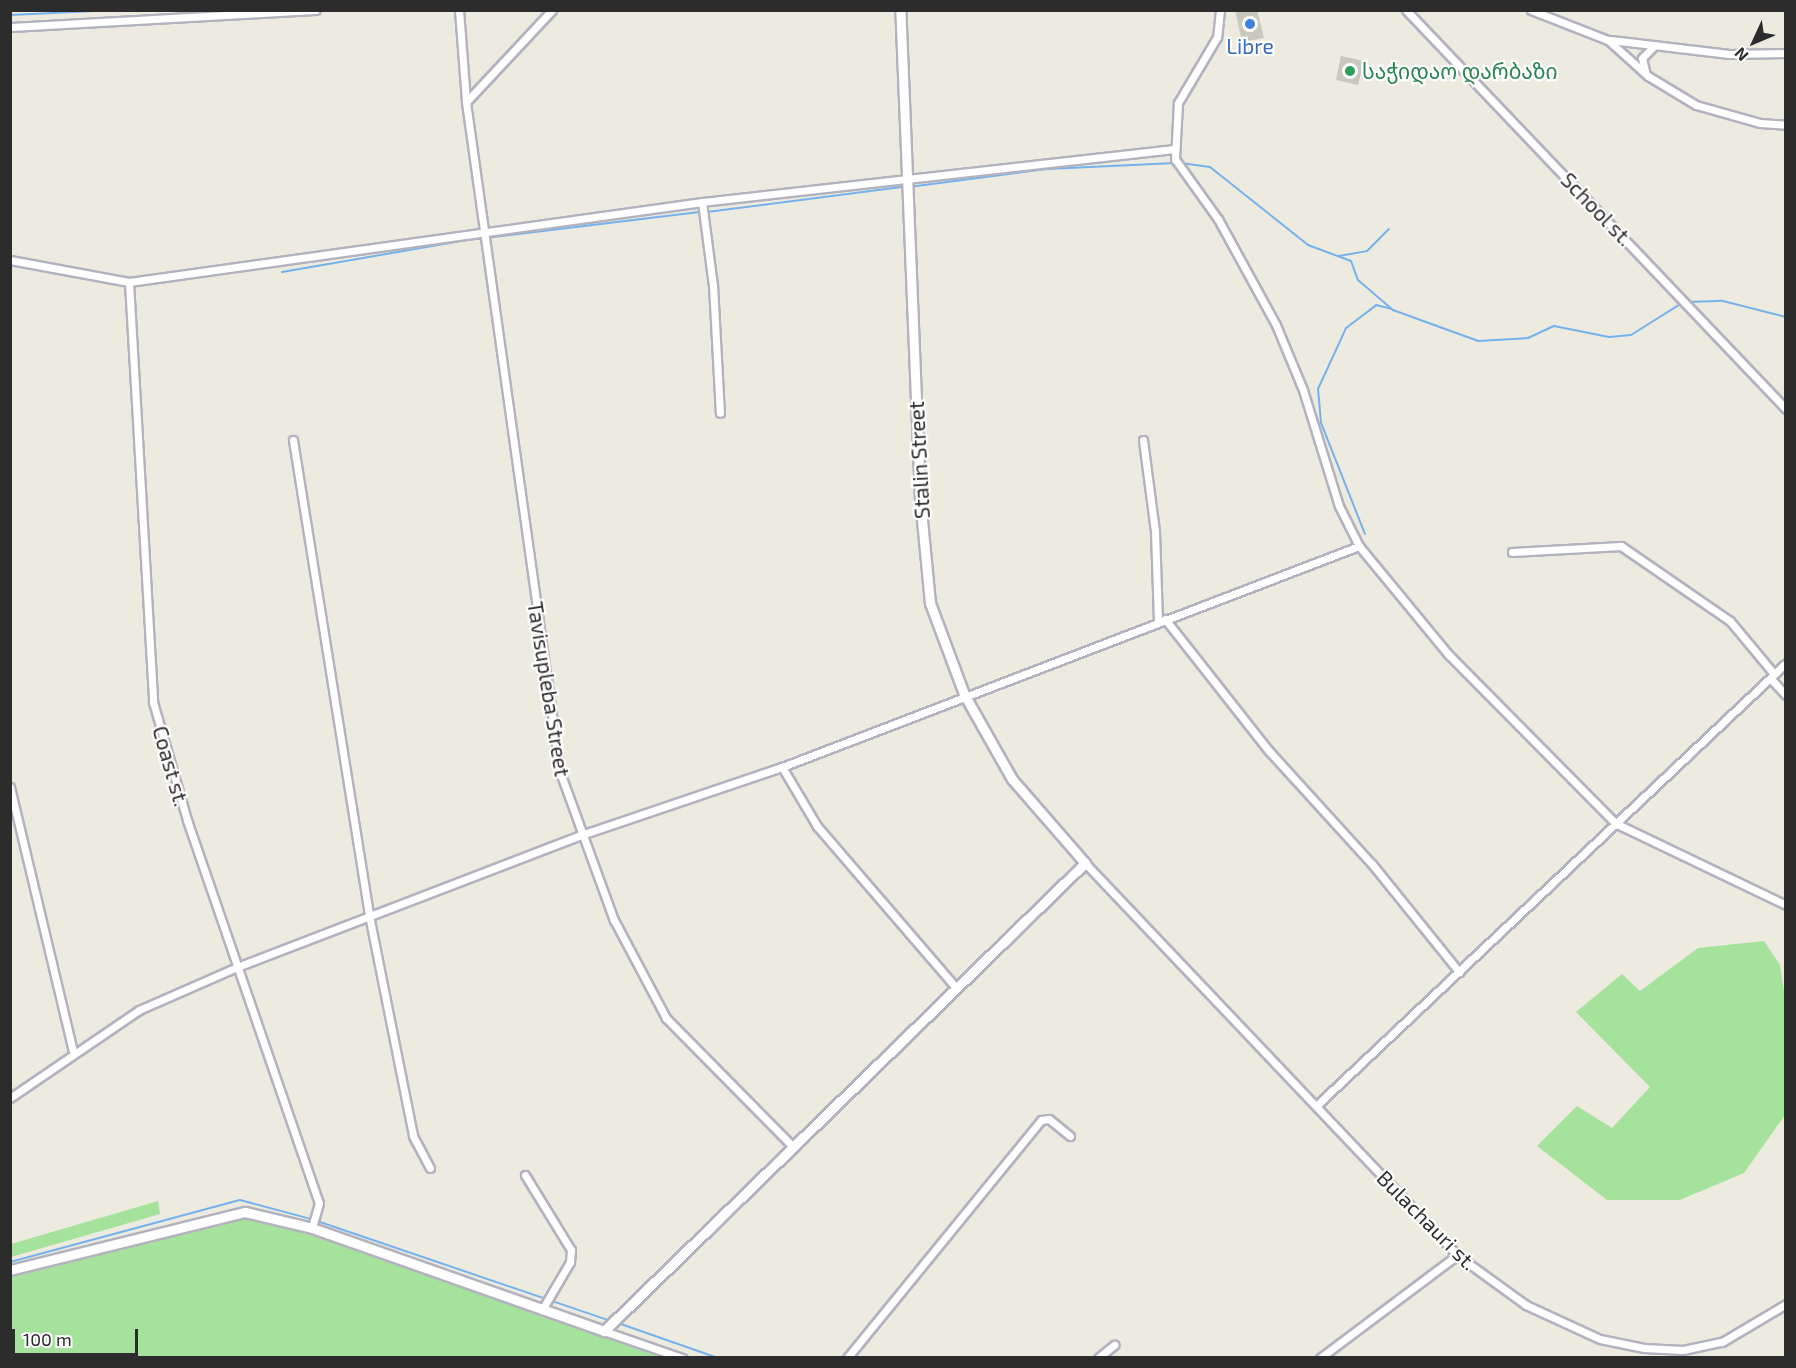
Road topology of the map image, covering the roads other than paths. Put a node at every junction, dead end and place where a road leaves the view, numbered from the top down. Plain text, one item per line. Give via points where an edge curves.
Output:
1 (316, 10) edge
2 (459, 10) edge
3 (552, 10) edge
4 (900, 10) edge
5 (1220, 10) edge
6 (1406, 10) edge
7 (1531, 10) edge
8 (10, 27) edge
9 (1608, 40) junction
10 (1655, 45) junction
11 (1785, 53) edge
12 (1648, 76) junction
13 (466, 102) junction
14 (1785, 125) edge
15 (1173, 149) junction
16 (909, 177) junction
17 (702, 202) junction
18 (486, 231) junction
19 (10, 260) edge
20 (129, 282) junction
21 (1785, 409) edge
22 (720, 413) dead end
23 (293, 440) dead end
24 (1143, 440) dead end
25 (1359, 546) junction
26 (1512, 552) dead end
27 (1162, 620) junction
28 (1785, 663) edge
29 (1772, 676) junction
30 (964, 694) junction
31 (1785, 695) edge
32 (782, 767) junction
33 (10, 787) edge
34 (1615, 823) junction
35 (19, 831) junction
36 (10, 833) edge
37 (581, 835) junction
38 (1085, 863) junction
39 (1785, 905) edge
40 (369, 915) junction
41 (237, 967) junction
42 (1460, 972) junction
43 (954, 985) junction
44 (73, 1051) junction
45 (10, 1098) edge
46 (1317, 1105) junction
47 (1070, 1136) dead end
48 (794, 1148) junction
49 (430, 1168) dead end
50 (525, 1175) dead end
51 (312, 1228) junction
52 (1457, 1255) junction
53 (10, 1270) edge
54 (1785, 1304) edge
55 (542, 1310) junction
56 (604, 1331) junction
57 (1114, 1345) dead end
58 (682, 1358) edge
59 (847, 1358) edge
60 (1098, 1358) edge
61 (1320, 1358) edge

1 - 8 street
2 - 13 street, Tavisupleba Street
3 - 13 street
4 - 16 street, Stalin Street
5 - 15 street via 1217,37 1178,103
6 - 21 street, School st.
7 - 9 street
9 - 10 street
9 - 12 street
10 - 11 street via 1729,54
10 - 12 street via 1642,58
12 - 14 street via 1696,105 1760,123
13 - 18 street, Tavisupleba Street
15 - 16 street
15 - 25 street via 1179,167 1218,219 1276,325 1304,390 1339,506
16 - 17 street
16 - 30 street, Stalin Street via 924,548 930,603
17 - 18 street
17 - 22 street via 714,285
18 - 20 street
18 - 37 street, Tavisupleba Street via 549,711 560,772
19 - 20 street
20 - 41 street, Coast st. via 153,702
23 - 40 street
24 - 27 street
25 - 27 street
25 - 34 street via 1449,655
26 - 29 street via 1621,546 1730,621
27 - 30 street
27 - 42 street
28 - 29 street
29 - 31 street
29 - 34 street
30 - 32 street
30 - 38 street, Stalin Street via 1012,779
32 - 37 street
32 - 43 street via 817,826
33 - 35 street
34 - 39 street
34 - 42 street
35 - 36 street
35 - 44 street
37 - 40 street
37 - 48 street, Tavisupleba Street via 632,960 666,1018
38 - 43 street
38 - 46 street, Bulachauri st.
40 - 41 street
40 - 49 street via 412,1136
41 - 44 street via 139,1010
41 - 51 street, Coast st. via 319,1203
42 - 46 street
43 - 48 street
44 - 45 street
46 - 52 street, Bulachauri st.
47 - 59 street via 1049,1119 1041,1120
48 - 56 street
50 - 55 street via 571,1250 570,1262
51 - 53 street via 264,1215 229,1213
51 - 55 street
52 - 54 street, Bulachauri st. via 1526,1305 1562,1324 1644,1348 1683,1350 1722,1342
52 - 61 street
55 - 56 street
56 - 58 street
57 - 60 street

